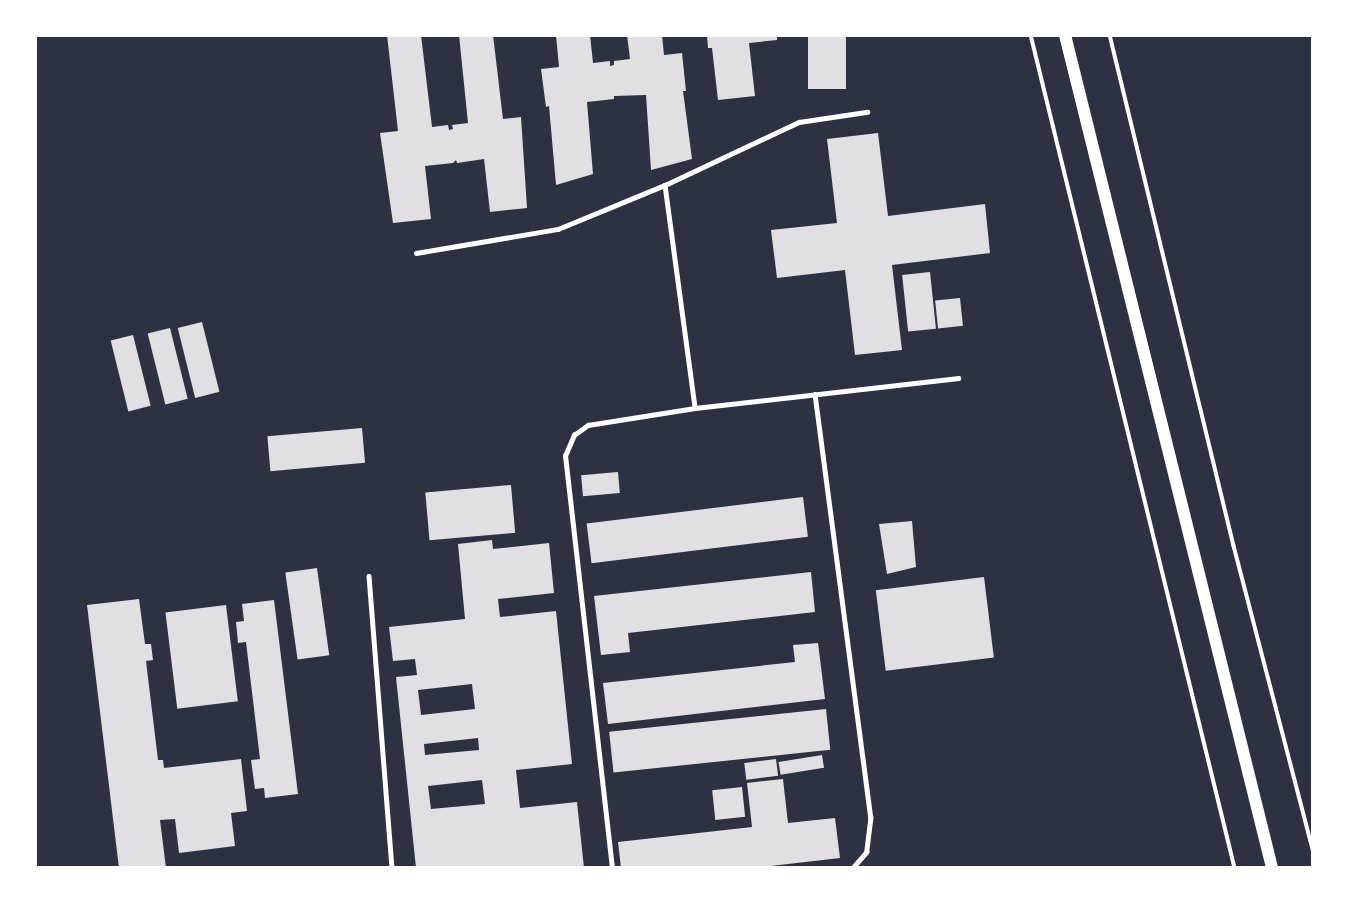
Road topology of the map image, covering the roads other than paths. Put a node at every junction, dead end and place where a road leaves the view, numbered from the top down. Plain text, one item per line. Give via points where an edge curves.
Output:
1 (1065, 35) edge
2 (867, 112) dead end
3 (665, 185) junction
4 (416, 253) dead end
5 (958, 378) dead end
6 (815, 394) junction
7 (695, 408) junction
8 (369, 576) dead end
9 (392, 868) edge
10 (612, 868) edge
11 (853, 868) edge
12 (1272, 868) edge

1 - 12 main road
2 - 3 lane via 799,122
3 - 4 lane via 558,229
3 - 7 lane
5 - 6 lane
6 - 7 lane
6 - 11 lane via 871,817 867,852
7 - 10 lane via 588,425 574,435 565,456
8 - 9 lane

